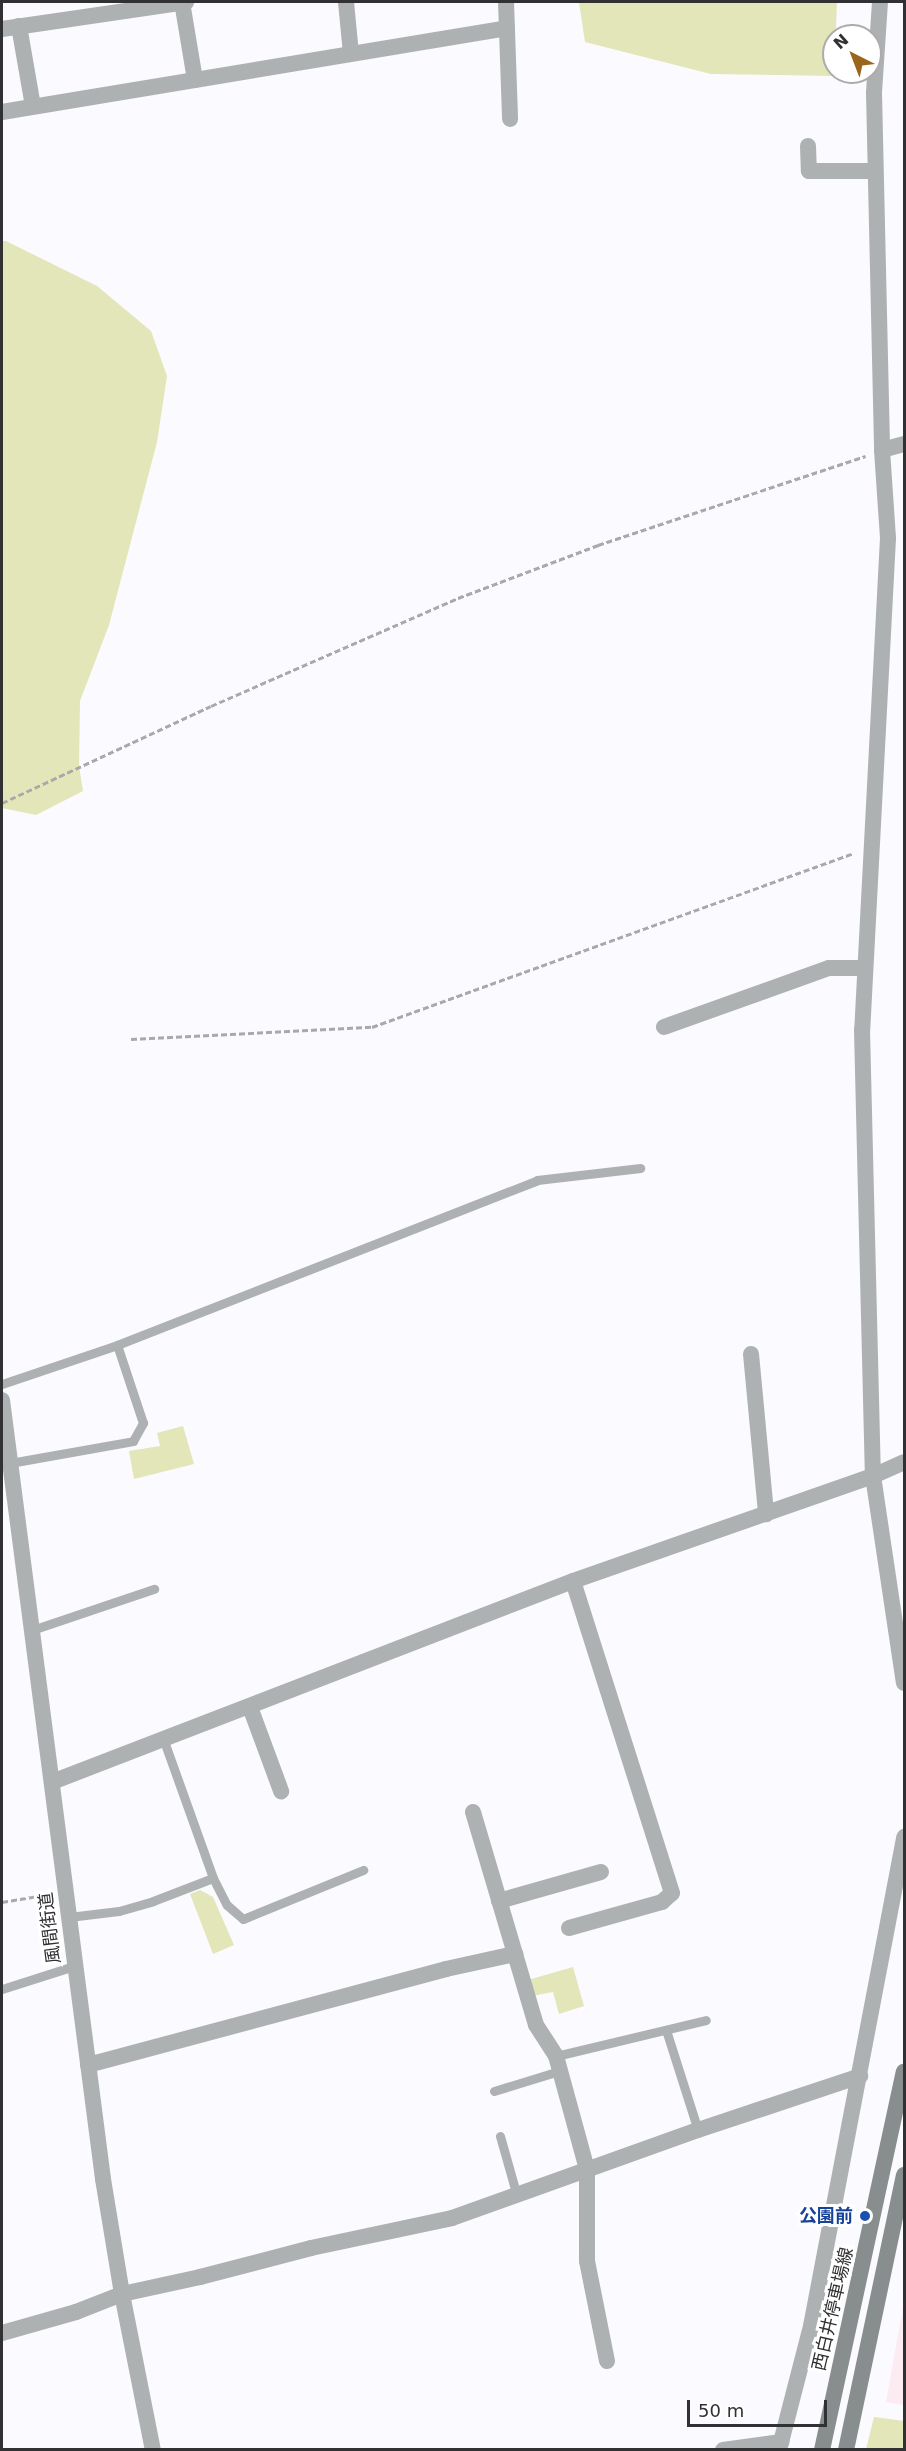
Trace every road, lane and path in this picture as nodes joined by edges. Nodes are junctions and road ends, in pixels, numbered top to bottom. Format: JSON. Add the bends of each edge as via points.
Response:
{"nodes":[{"id":1,"x":183,"y":2,"type":"edge"},
{"id":2,"x":346,"y":2,"type":"edge"},
{"id":3,"x":506,"y":2,"type":"edge"},
{"id":4,"x":880,"y":2,"type":"edge"},
{"id":5,"x":105,"y":7,"type":"edge"},
{"id":6,"x":19,"y":26,"type":"junction"},
{"id":7,"x":507,"y":28,"type":"junction"},
{"id":8,"x":2,"y":29,"type":"edge"},
{"id":9,"x":351,"y":54,"type":"junction"},
{"id":10,"x":195,"y":80,"type":"junction"},
{"id":11,"x":33,"y":106,"type":"junction"},
{"id":12,"x":2,"y":112,"type":"edge"},
{"id":13,"x":510,"y":119,"type":"dead end"},
{"id":14,"x":808,"y":146,"type":"dead end"},
{"id":15,"x":875,"y":171,"type":"junction"},
{"id":16,"x":904,"y":444,"type":"edge"},
{"id":17,"x":882,"y":450,"type":"junction"},
{"id":18,"x":2,"y":803,"type":"edge"},
{"id":19,"x":872,"y":846,"type":"junction"},
{"id":20,"x":866,"y":968,"type":"junction"},
{"id":21,"x":664,"y":1027,"type":"dead end"},
{"id":22,"x":131,"y":1039,"type":"dead end"},
{"id":23,"x":640,"y":1168,"type":"dead end"},
{"id":24,"x":117,"y":1345,"type":"junction"},
{"id":25,"x":751,"y":1354,"type":"dead end"},
{"id":26,"x":2,"y":1384,"type":"edge"},
{"id":27,"x":2,"y":1400,"type":"edge"},
{"id":28,"x":904,"y":1462,"type":"edge"},
{"id":29,"x":8,"y":1470,"type":"edge"},
{"id":30,"x":873,"y":1476,"type":"junction"},
{"id":31,"x":766,"y":1514,"type":"junction"},
{"id":32,"x":573,"y":1581,"type":"junction"},
{"id":33,"x":154,"y":1589,"type":"dead end"},
{"id":34,"x":32,"y":1630,"type":"junction"},
{"id":35,"x":904,"y":1683,"type":"edge"},
{"id":36,"x":250,"y":1707,"type":"junction"},
{"id":37,"x":164,"y":1741,"type":"junction"},
{"id":38,"x":52,"y":1782,"type":"junction"},
{"id":39,"x":281,"y":1791,"type":"dead end"},
{"id":40,"x":473,"y":1812,"type":"dead end"},
{"id":41,"x":904,"y":1837,"type":"edge"},
{"id":42,"x":363,"y":1870,"type":"dead end"},
{"id":43,"x":601,"y":1872,"type":"dead end"},
{"id":44,"x":213,"y":1878,"type":"junction"},
{"id":45,"x":66,"y":1892,"type":"junction"},
{"id":46,"x":499,"y":1901,"type":"junction"},
{"id":47,"x":2,"y":1902,"type":"edge"},
{"id":48,"x":69,"y":1917,"type":"junction"},
{"id":49,"x":569,"y":1928,"type":"dead end"},
{"id":50,"x":515,"y":1954,"type":"junction"},
{"id":51,"x":74,"y":1966,"type":"junction"},
{"id":52,"x":2,"y":1989,"type":"edge"},
{"id":53,"x":706,"y":2020,"type":"dead end"},
{"id":54,"x":666,"y":2030,"type":"junction"},
{"id":55,"x":558,"y":2064,"type":"junction"},
{"id":56,"x":88,"y":2065,"type":"junction"},
{"id":57,"x":904,"y":2072,"type":"edge"},
{"id":58,"x":860,"y":2076,"type":"junction"},
{"id":59,"x":494,"y":2091,"type":"dead end"},
{"id":60,"x":698,"y":2130,"type":"junction"},
{"id":61,"x":500,"y":2136,"type":"dead end"},
{"id":62,"x":587,"y":2169,"type":"junction"},
{"id":63,"x":904,"y":2175,"type":"edge"},
{"id":64,"x":517,"y":2196,"type":"junction"},
{"id":65,"x":122,"y":2294,"type":"junction"},
{"id":66,"x":2,"y":2333,"type":"edge"},
{"id":67,"x":608,"y":2361,"type":"dead end"},
{"id":68,"x":780,"y":2446,"type":"edge"},
{"id":69,"x":153,"y":2450,"type":"edge"},
{"id":70,"x":723,"y":2450,"type":"edge"},
{"id":71,"x":822,"y":2450,"type":"edge"},
{"id":72,"x":846,"y":2450,"type":"edge"}],
"edges":[{"from":1,"to":5,"type":"street"},
{"from":1,"to":10,"type":"street"},
{"from":2,"to":9,"type":"street"},
{"from":3,"to":7,"type":"street"},
{"from":4,"to":15,"type":"street","via":[[874,93]]},
{"from":5,"to":6,"type":"street"},
{"from":6,"to":8,"type":"street"},
{"from":6,"to":11,"type":"street"},
{"from":7,"to":9,"type":"street"},
{"from":7,"to":13,"type":"street"},
{"from":9,"to":10,"type":"street"},
{"from":10,"to":11,"type":"street"},
{"from":11,"to":12,"type":"street"},
{"from":14,"to":15,"type":"street","via":[[809,171]]},
{"from":15,"to":17,"type":"street"},
{"from":16,"to":17,"type":"street"},
{"from":17,"to":18,"type":"path","via":[[598,545],[458,598],[232,696]]},
{"from":17,"to":19,"type":"street","via":[[888,538]]},
{"from":19,"to":20,"type":"street"},
{"from":19,"to":22,"type":"path","via":[[372,1027]]},
{"from":20,"to":21,"type":"street","via":[[829,968]]},
{"from":20,"to":30,"type":"street","via":[[863,1041]]},
{"from":23,"to":24,"type":"lane","via":[[537,1180]]},
{"from":24,"to":26,"type":"lane"},
{"from":24,"to":29,"type":"lane","via":[[143,1423],[133,1441]]},
{"from":25,"to":31,"type":"street"},
{"from":27,"to":29,"type":"street","name":"風間街道"},
{"from":28,"to":30,"type":"street"},
{"from":29,"to":34,"type":"street","name":"風間街道"},
{"from":30,"to":31,"type":"street"},
{"from":30,"to":35,"type":"street"},
{"from":31,"to":32,"type":"street"},
{"from":32,"to":36,"type":"street"},
{"from":32,"to":49,"type":"street","via":[[672,1893],[662,1902]]},
{"from":33,"to":34,"type":"lane"},
{"from":34,"to":38,"type":"street","name":"風間街道"},
{"from":36,"to":37,"type":"street"},
{"from":36,"to":39,"type":"street"},
{"from":37,"to":38,"type":"street"},
{"from":37,"to":44,"type":"lane"},
{"from":38,"to":45,"type":"street","name":"風間街道"},
{"from":40,"to":46,"type":"street"},
{"from":41,"to":58,"type":"street"},
{"from":42,"to":44,"type":"lane","via":[[243,1919],[227,1905]]},
{"from":43,"to":46,"type":"street"},
{"from":44,"to":48,"type":"lane","via":[[119,1911]]},
{"from":45,"to":47,"type":"path"},
{"from":45,"to":48,"type":"street","name":"風間街道"},
{"from":46,"to":50,"type":"street"},
{"from":48,"to":51,"type":"street","name":"風間街道"},
{"from":50,"to":55,"type":"street","via":[[536,2025]]},
{"from":50,"to":56,"type":"street"},
{"from":51,"to":52,"type":"lane"},
{"from":51,"to":56,"type":"street","name":"風間街道"},
{"from":53,"to":54,"type":"lane"},
{"from":54,"to":55,"type":"lane"},
{"from":54,"to":60,"type":"lane"},
{"from":55,"to":59,"type":"lane"},
{"from":55,"to":62,"type":"street"},
{"from":56,"to":65,"type":"street","name":"風間街道"},
{"from":57,"to":71,"type":"main road","name":"西白井停車場線"},
{"from":58,"to":60,"type":"street"},
{"from":58,"to":68,"type":"street","via":[[811,2326]]},
{"from":60,"to":62,"type":"street"},
{"from":61,"to":64,"type":"lane"},
{"from":62,"to":64,"type":"street"},
{"from":62,"to":67,"type":"street","via":[[587,2261]]},
{"from":63,"to":72,"type":"main road"},
{"from":64,"to":65,"type":"street","via":[[452,2218]]},
{"from":65,"to":66,"type":"street"},
{"from":65,"to":69,"type":"street","name":"風間街道"},
{"from":68,"to":70,"type":"street"}]}
